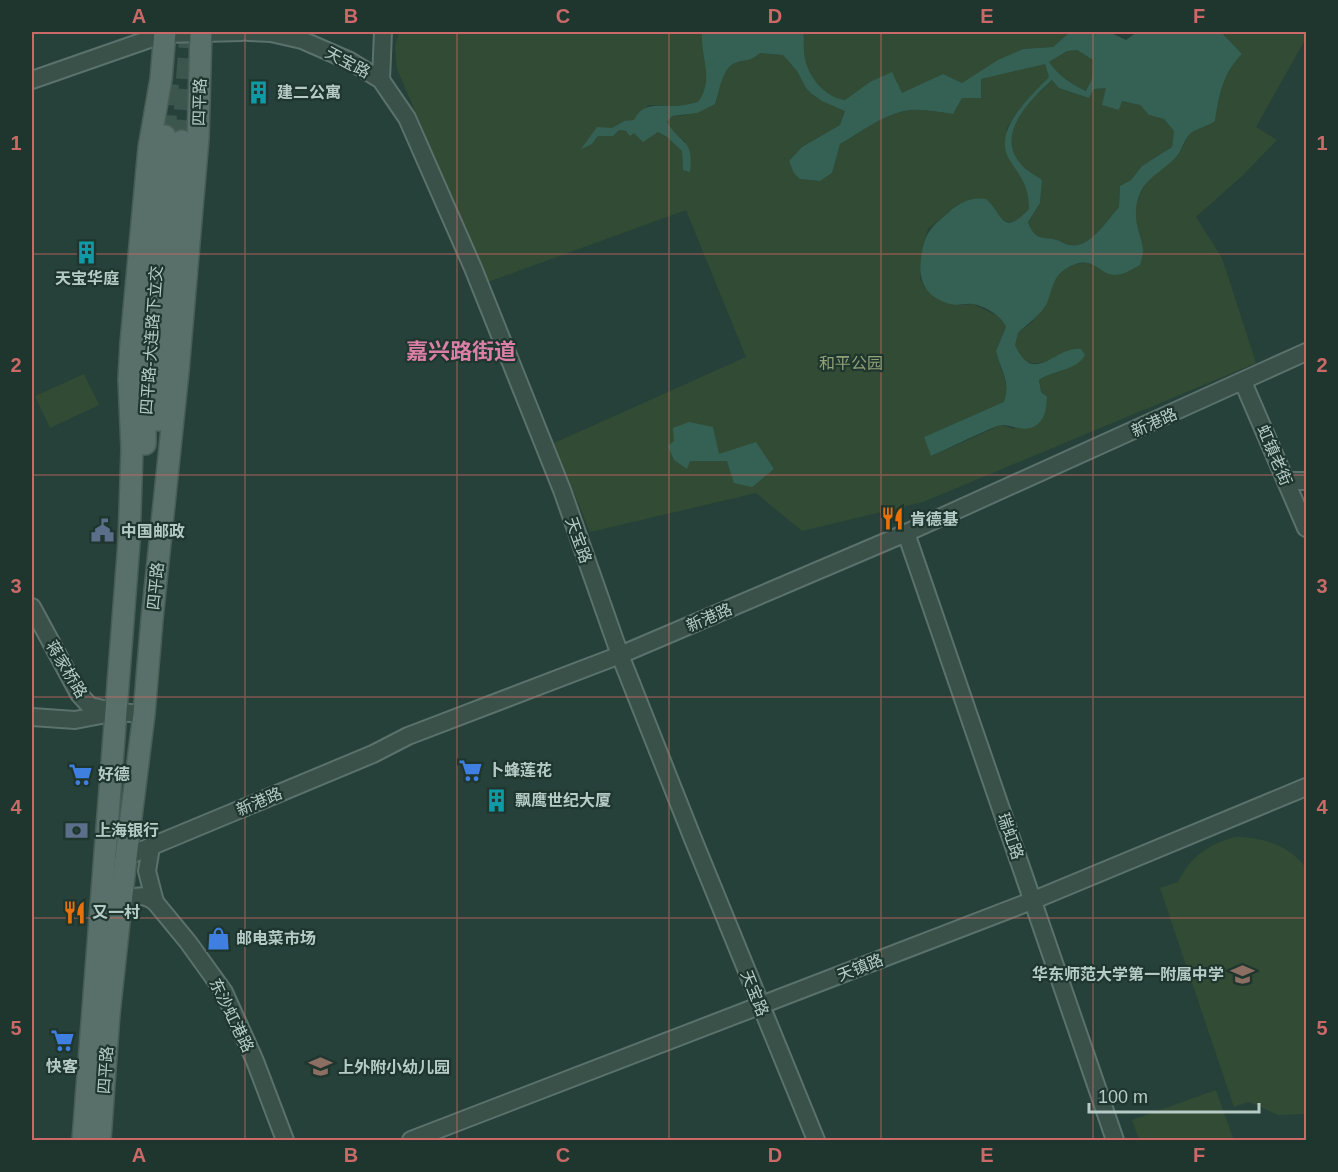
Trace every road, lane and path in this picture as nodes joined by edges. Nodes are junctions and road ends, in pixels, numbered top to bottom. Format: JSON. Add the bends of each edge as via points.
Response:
{"nodes":[{"id":1,"x":201,"y":32,"type":"edge"},
{"id":2,"x":242,"y":32,"type":"edge"},
{"id":3,"x":248,"y":32,"type":"edge"},
{"id":4,"x":383,"y":32,"type":"edge"},
{"id":5,"x":165,"y":33,"type":"edge"},
{"id":6,"x":32,"y":80,"type":"edge"},
{"id":7,"x":381,"y":80,"type":"junction"},
{"id":8,"x":1306,"y":352,"type":"edge"},
{"id":9,"x":1243,"y":382,"type":"junction"},
{"id":10,"x":1286,"y":481,"type":"junction"},
{"id":11,"x":1306,"y":481,"type":"edge"},
{"id":12,"x":1306,"y":528,"type":"edge"},
{"id":13,"x":906,"y":533,"type":"junction"},
{"id":14,"x":161,"y":537,"type":"junction"},
{"id":15,"x":129,"y":542,"type":"junction"},
{"id":16,"x":32,"y":607,"type":"edge"},
{"id":17,"x":620,"y":655,"type":"junction"},
{"id":18,"x":117,"y":712,"type":"junction"},
{"id":19,"x":144,"y":714,"type":"junction"},
{"id":20,"x":32,"y":717,"type":"edge"},
{"id":21,"x":1306,"y":787,"type":"edge"},
{"id":22,"x":151,"y":848,"type":"junction"},
{"id":23,"x":126,"y":857,"type":"junction"},
{"id":24,"x":104,"y":865,"type":"junction"},
{"id":25,"x":1034,"y":900,"type":"junction"},
{"id":26,"x":155,"y":902,"type":"junction"},
{"id":27,"x":121,"y":907,"type":"junction"},
{"id":28,"x":760,"y":1005,"type":"junction"},
{"id":29,"x":82,"y":1140,"type":"edge"},
{"id":30,"x":100,"y":1140,"type":"edge"},
{"id":31,"x":285,"y":1140,"type":"edge"},
{"id":32,"x":411,"y":1140,"type":"edge"},
{"id":33,"x":816,"y":1140,"type":"edge"},
{"id":34,"x":1115,"y":1140,"type":"edge"}],
"edges":[{"from":1,"to":2,"type":"street"},
{"from":1,"to":5,"type":"street"},
{"from":1,"to":14,"type":"main road","name":"四平路","via":[[198,138]]},
{"from":3,"to":7,"type":"street","name":"天宝路","via":[[302,40]]},
{"from":4,"to":7,"type":"street"},
{"from":5,"to":6,"type":"street"},
{"from":5,"to":15,"type":"main road","name":"四平路","via":[[149,148],[131,343]]},
{"from":7,"to":17,"type":"street","name":"天宝路","via":[[407,118],[473,268],[562,490]]},
{"from":8,"to":9,"type":"street","name":"新港路"},
{"from":9,"to":10,"type":"street","name":"虹镇老街"},
{"from":9,"to":13,"type":"street","name":"新港路"},
{"from":10,"to":11,"type":"street"},
{"from":10,"to":12,"type":"street","name":"虹镇老街"},
{"from":13,"to":17,"type":"street","name":"新港路"},
{"from":13,"to":25,"type":"street","name":"瑞虹路"},
{"from":14,"to":15,"type":"main road","name":"四平路-大连路下立交","via":[[154,502],[173,139],[145,408],[145,452]]},
{"from":14,"to":19,"type":"main road","name":"四平路"},
{"from":15,"to":18,"type":"main road","name":"四平路"},
{"from":16,"to":18,"type":"street","name":"蒋家桥路","via":[[79,694],[90,706]]},
{"from":17,"to":22,"type":"street","name":"新港路","via":[[408,736]]},
{"from":17,"to":28,"type":"street","name":"天宝路"},
{"from":18,"to":19,"type":"street"},
{"from":18,"to":20,"type":"street","via":[[75,720]]},
{"from":18,"to":24,"type":"main road","name":"四平路"},
{"from":19,"to":23,"type":"main road","name":"四平路"},
{"from":21,"to":25,"type":"street","name":"天镇路"},
{"from":22,"to":23,"type":"street","name":"新港路"},
{"from":22,"to":26,"type":"street","name":"东沙虹港路","via":[[147,871]]},
{"from":23,"to":24,"type":"street","name":"新港路"},
{"from":23,"to":27,"type":"main road","name":"四平路"},
{"from":24,"to":29,"type":"main road","name":"四平路"},
{"from":25,"to":28,"type":"street","name":"天镇路"},
{"from":25,"to":34,"type":"street","name":"瑞虹路"},
{"from":26,"to":27,"type":"street","via":[[141,895]]},
{"from":26,"to":31,"type":"street","name":"东沙虹港路","via":[[224,992]]},
{"from":27,"to":30,"type":"main road","name":"四平路"},
{"from":28,"to":32,"type":"street","name":"天镇路"},
{"from":28,"to":33,"type":"street","name":"天宝路"}]}
